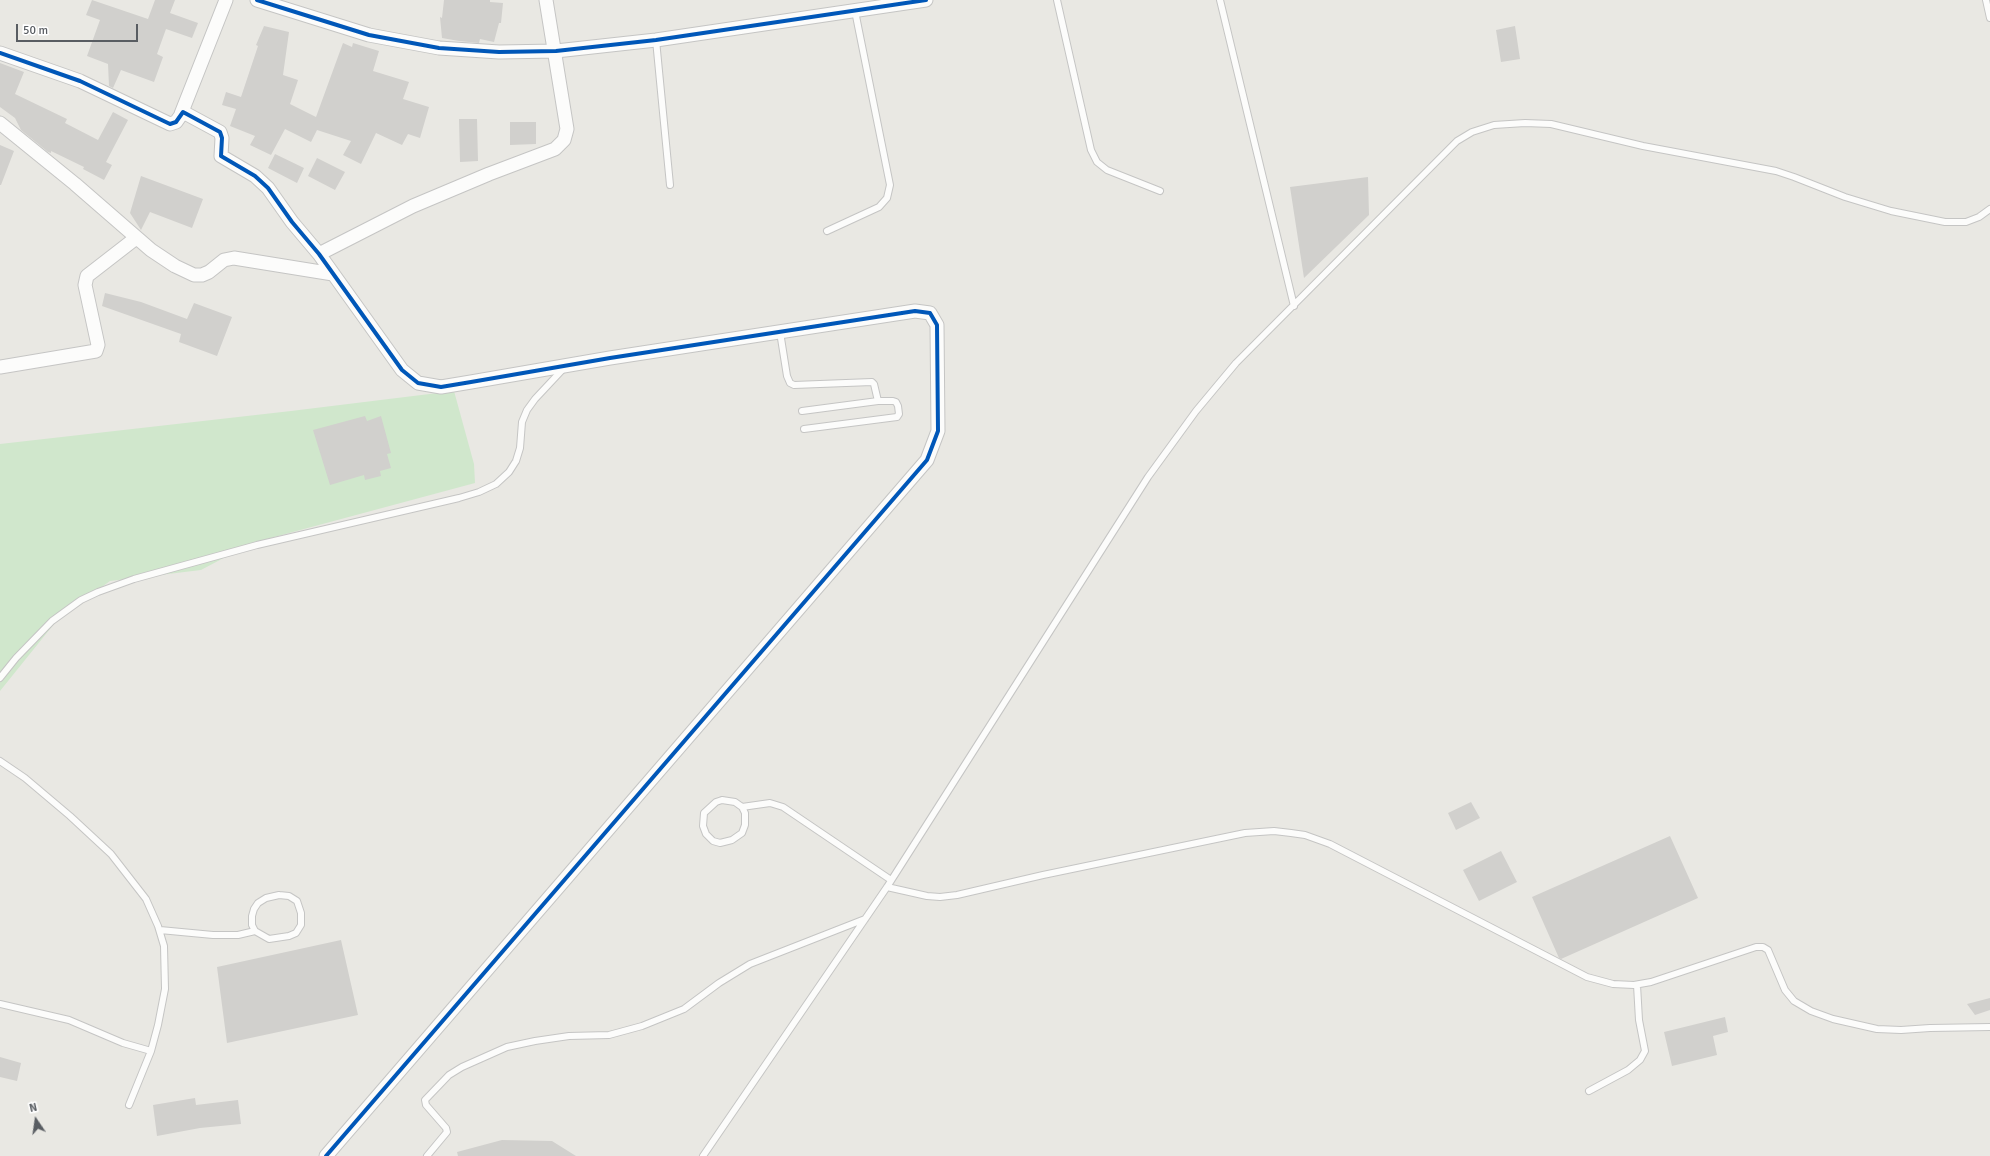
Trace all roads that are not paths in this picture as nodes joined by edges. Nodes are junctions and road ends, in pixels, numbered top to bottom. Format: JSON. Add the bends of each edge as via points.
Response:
{"nodes":[{"id":1,"x":226,"y":0,"type":"edge"},
{"id":2,"x":257,"y":0,"type":"edge"},
{"id":3,"x":546,"y":0,"type":"edge"},
{"id":4,"x":926,"y":0,"type":"edge"},
{"id":5,"x":1057,"y":0,"type":"edge"},
{"id":6,"x":1220,"y":0,"type":"edge"},
{"id":7,"x":1986,"y":0,"type":"edge"},
{"id":8,"x":886,"y":3,"type":"edge"},
{"id":9,"x":855,"y":11,"type":"junction"},
{"id":10,"x":1990,"y":18,"type":"edge"},
{"id":11,"x":656,"y":40,"type":"junction"},
{"id":12,"x":556,"y":51,"type":"junction"},
{"id":13,"x":0,"y":53,"type":"edge"},
{"id":14,"x":181,"y":114,"type":"junction"},
{"id":15,"x":0,"y":123,"type":"edge"},
{"id":16,"x":670,"y":185,"type":"dead end"},
{"id":17,"x":1160,"y":191,"type":"dead end"},
{"id":18,"x":1990,"y":209,"type":"edge"},
{"id":19,"x":827,"y":232,"type":"dead end"},
{"id":20,"x":136,"y":238,"type":"junction"},
{"id":21,"x":319,"y":254,"type":"junction"},
{"id":22,"x":333,"y":274,"type":"junction"},
{"id":23,"x":1294,"y":306,"type":"junction"},
{"id":24,"x":780,"y":332,"type":"junction"},
{"id":25,"x":566,"y":366,"type":"junction"},
{"id":26,"x":0,"y":367,"type":"edge"},
{"id":27,"x":878,"y":401,"type":"junction"},
{"id":28,"x":802,"y":411,"type":"dead end"},
{"id":29,"x":804,"y":429,"type":"dead end"},
{"id":30,"x":0,"y":678,"type":"edge"},
{"id":31,"x":0,"y":761,"type":"edge"},
{"id":32,"x":742,"y":807,"type":"junction"},
{"id":33,"x":891,"y":880,"type":"junction"},
{"id":34,"x":887,"y":887,"type":"junction"},
{"id":35,"x":865,"y":919,"type":"junction"},
{"id":36,"x":160,"y":930,"type":"junction"},
{"id":37,"x":255,"y":931,"type":"junction"},
{"id":38,"x":1637,"y":984,"type":"junction"},
{"id":39,"x":0,"y":1004,"type":"edge"},
{"id":40,"x":1990,"y":1027,"type":"edge"},
{"id":41,"x":150,"y":1051,"type":"junction"},
{"id":42,"x":1588,"y":1091,"type":"dead end"},
{"id":43,"x":129,"y":1105,"type":"dead end"},
{"id":44,"x":326,"y":1156,"type":"edge"},
{"id":45,"x":427,"y":1156,"type":"edge"},
{"id":46,"x":703,"y":1156,"type":"edge"}],
"edges":[{"from":1,"to":14,"type":"street"},
{"from":2,"to":12,"type":"street","via":[[345,28],[402,42],[466,51]]},
{"from":3,"to":12,"type":"street"},
{"from":4,"to":8,"type":"street"},
{"from":5,"to":17,"type":"lane","via":[[1097,162],[1107,170]]},
{"from":6,"to":23,"type":"lane"},
{"from":7,"to":10,"type":"lane"},
{"from":8,"to":9,"type":"street"},
{"from":9,"to":11,"type":"street"},
{"from":9,"to":19,"type":"lane","via":[[890,185],[887,198],[880,207]]},
{"from":11,"to":12,"type":"street"},
{"from":11,"to":16,"type":"lane"},
{"from":12,"to":21,"type":"street","via":[[567,129],[564,140],[555,149],[425,201]]},
{"from":13,"to":14,"type":"street","via":[[80,81],[170,124],[176,122]]},
{"from":14,"to":21,"type":"street","via":[[187,113],[220,132],[221,156],[261,181]]},
{"from":15,"to":20,"type":"street"},
{"from":18,"to":23,"type":"lane","via":[[1966,222],[1945,222],[1891,211],[1851,199],[1794,176],[1756,167],[1643,146],[1551,124],[1525,122],[1494,125],[1472,132],[1448,148]]},
{"from":20,"to":22,"type":"street","via":[[175,266],[194,275],[209,272],[224,260],[234,258]]},
{"from":20,"to":26,"type":"street","via":[[87,276],[85,285],[98,345],[96,351]]},
{"from":21,"to":22,"type":"street"},
{"from":22,"to":25,"type":"street","via":[[402,370],[418,383],[441,387]]},
{"from":23,"to":33,"type":"lane","via":[[1236,363],[1196,411],[1148,477]]},
{"from":24,"to":25,"type":"street"},
{"from":24,"to":27,"type":"lane","via":[[790,383],[794,385],[872,382]]},
{"from":24,"to":44,"type":"street","via":[[915,311],[930,313],[937,325],[938,431],[927,460]]},
{"from":25,"to":30,"type":"lane","via":[[527,410],[522,422],[516,461],[496,484],[472,494],[257,545],[134,579],[98,592],[81,600],[52,621]]},
{"from":27,"to":28,"type":"lane"},
{"from":27,"to":29,"type":"lane","via":[[896,402],[898,416]]},
{"from":31,"to":36,"type":"lane","via":[[25,778],[111,854],[146,899]]},
{"from":32,"to":32,"type":"lane","via":[[745,813],[742,832],[732,840],[720,843],[712,841],[703,826],[704,813],[716,802],[729,800]]},
{"from":32,"to":33,"type":"lane","via":[[770,803],[783,807]]},
{"from":33,"to":34,"type":"lane"},
{"from":34,"to":35,"type":"lane"},
{"from":34,"to":38,"type":"lane","via":[[927,896],[946,896],[1245,833],[1291,833],[1330,844],[1587,977],[1613,984]]},
{"from":35,"to":45,"type":"lane","via":[[750,964],[684,1009],[654,1022],[609,1035],[569,1036],[507,1047],[462,1067],[449,1075],[425,1100],[426,1105],[446,1128],[446,1132]]},
{"from":35,"to":46,"type":"lane"},
{"from":36,"to":37,"type":"lane","via":[[212,935],[238,935]]},
{"from":36,"to":41,"type":"lane","via":[[164,946],[164,989],[158,1025]]},
{"from":37,"to":37,"type":"lane","via":[[252,916],[258,903],[278,895],[290,896],[296,901],[301,913],[301,925],[296,933],[268,939]]},
{"from":38,"to":40,"type":"lane","via":[[1652,982],[1756,947],[1763,947],[1768,950],[1785,990],[1794,1001],[1833,1019],[1877,1029]]},
{"from":38,"to":42,"type":"lane","via":[[1639,1020],[1645,1051],[1640,1060],[1628,1070]]},
{"from":39,"to":41,"type":"lane","via":[[69,1020],[123,1043]]},
{"from":41,"to":43,"type":"lane"}]}
